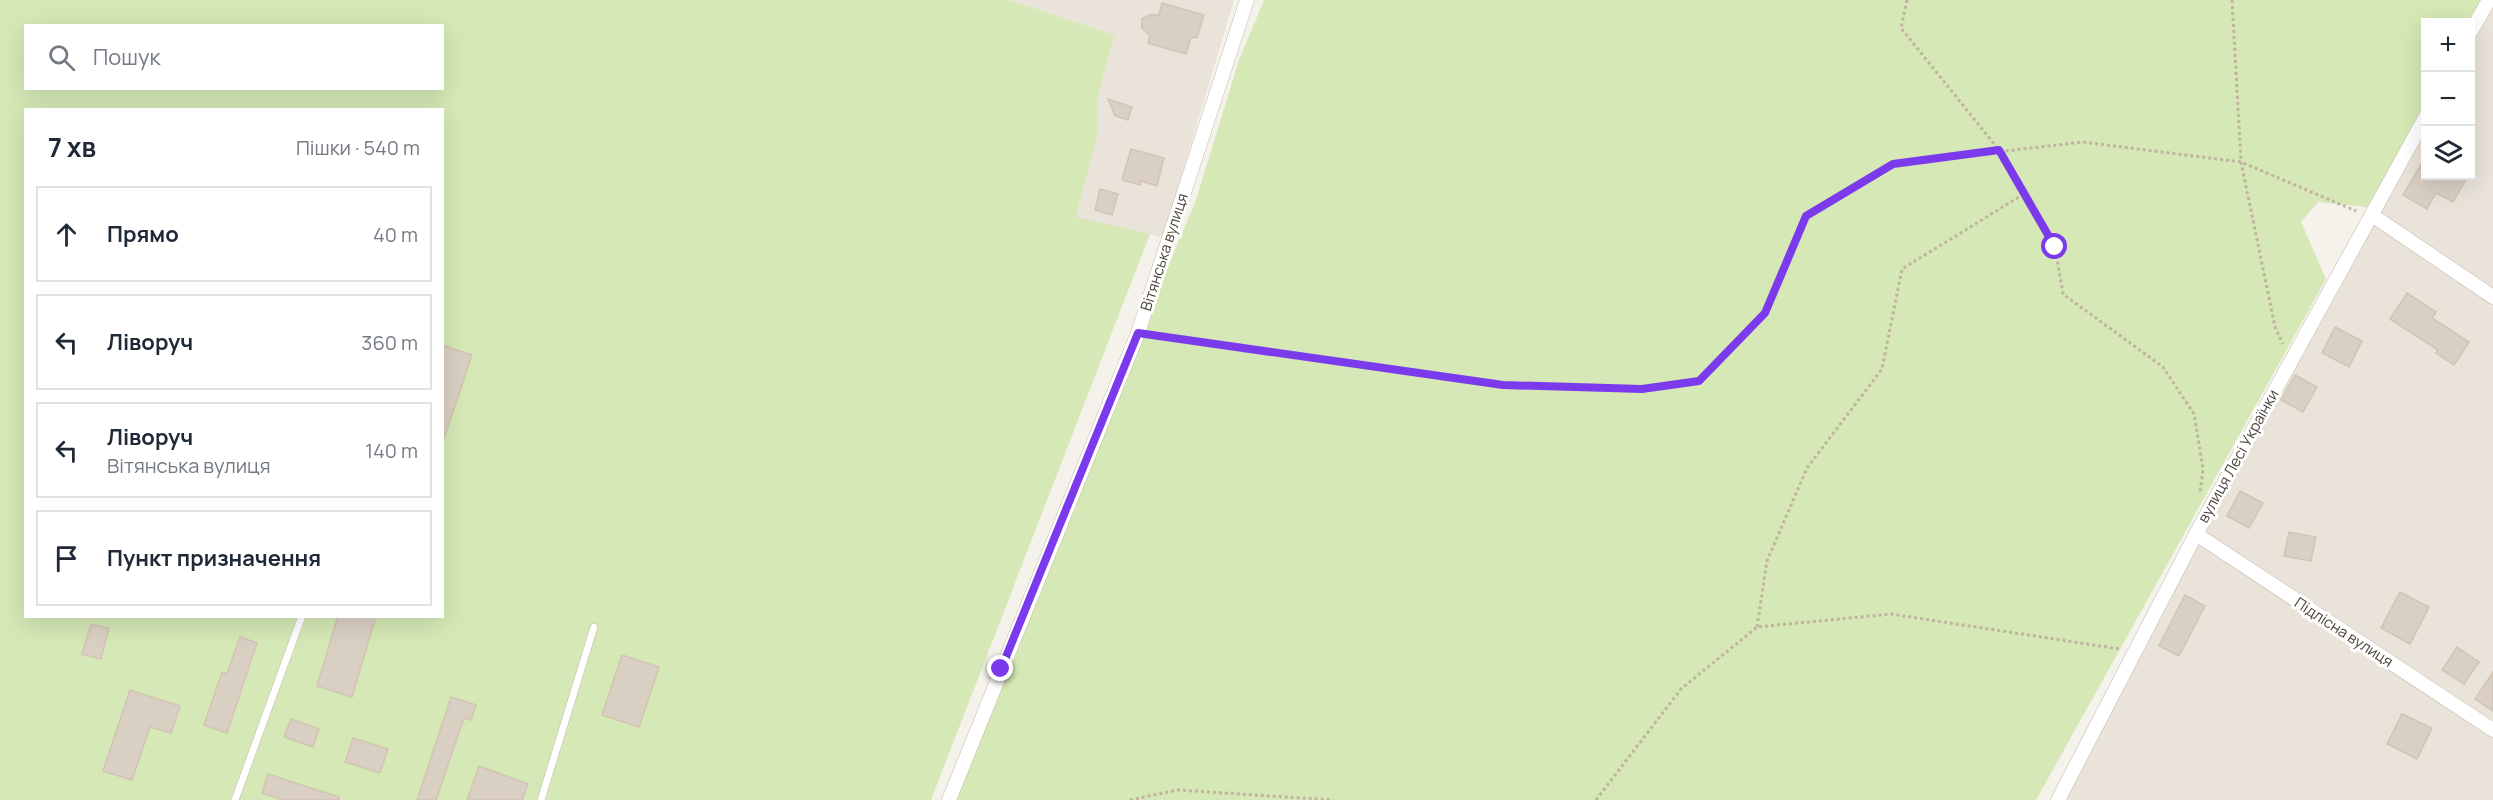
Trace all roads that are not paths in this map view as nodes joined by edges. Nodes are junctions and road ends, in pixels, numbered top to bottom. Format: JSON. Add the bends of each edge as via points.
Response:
{"nodes":[{"id":1,"x":1247,"y":0,"type":"edge"},
{"id":2,"x":2489,"y":0,"type":"edge"},
{"id":3,"x":2475,"y":24,"type":"edge"},
{"id":4,"x":2421,"y":125,"type":"edge"},
{"id":5,"x":2372,"y":215,"type":"junction"},
{"id":6,"x":2493,"y":297,"type":"edge"},
{"id":7,"x":2196,"y":534,"type":"junction"},
{"id":8,"x":301,"y":618,"type":"edge"},
{"id":9,"x":594,"y":627,"type":"dead end"},
{"id":10,"x":2493,"y":730,"type":"edge"},
{"id":11,"x":236,"y":800,"type":"edge"},
{"id":12,"x":541,"y":800,"type":"edge"},
{"id":13,"x":948,"y":800,"type":"edge"},
{"id":14,"x":2058,"y":800,"type":"edge"}],
"edges":[{"from":1,"to":13,"type":"street","name":"Вітянська вулиця","via":[[1138,333]]},
{"from":2,"to":3,"type":"street"},
{"from":4,"to":5,"type":"street","name":"вулиця Лесі Українки"},
{"from":5,"to":6,"type":"street"},
{"from":5,"to":7,"type":"street","name":"вулиця Лесі Українки"},
{"from":7,"to":10,"type":"street","name":"Підлісна вулиця"},
{"from":7,"to":14,"type":"street","name":"вулиця Лесі Українки"},
{"from":8,"to":11,"type":"lane"},
{"from":9,"to":12,"type":"lane"}]}
